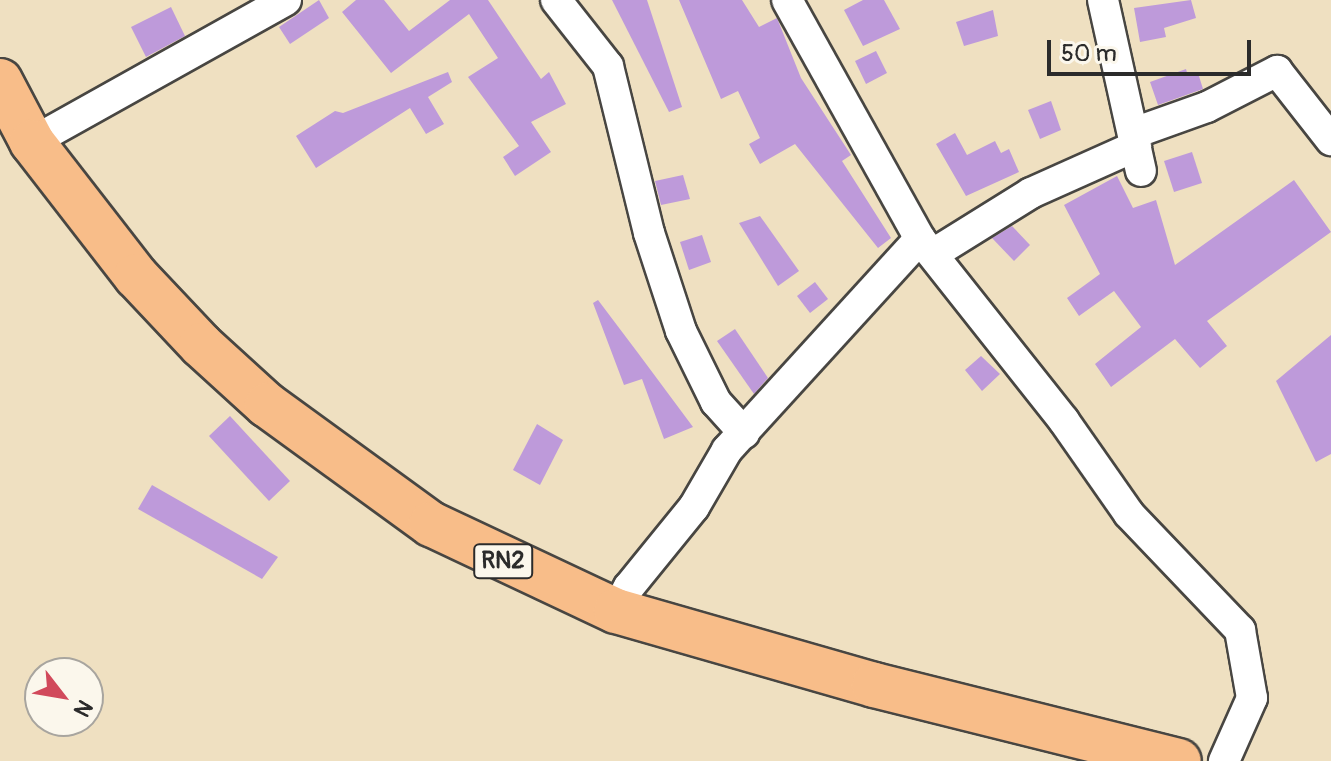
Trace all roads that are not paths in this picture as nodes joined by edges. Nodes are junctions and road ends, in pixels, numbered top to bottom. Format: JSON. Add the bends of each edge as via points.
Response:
{"nodes":[{"id":1,"x":286,"y":0,"type":"edge"},
{"id":2,"x":556,"y":0,"type":"edge"},
{"id":3,"x":787,"y":0,"type":"edge"},
{"id":4,"x":1103,"y":0,"type":"edge"},
{"id":5,"x":0,"y":81,"type":"edge"},
{"id":6,"x":1331,"y":140,"type":"edge"},
{"id":7,"x":32,"y":142,"type":"junction"},
{"id":8,"x":1137,"y":150,"type":"junction"},
{"id":9,"x":926,"y":247,"type":"junction"},
{"id":10,"x":744,"y":433,"type":"junction"},
{"id":11,"x":616,"y":611,"type":"junction"},
{"id":12,"x":1179,"y":761,"type":"edge"},
{"id":13,"x":1224,"y":761,"type":"edge"}],
"edges":[{"from":1,"to":7,"type":"street"},
{"from":2,"to":10,"type":"street","via":[[608,66],[649,233],[681,331],[716,402]]},
{"from":3,"to":9,"type":"street"},
{"from":4,"to":8,"type":"street"},
{"from":5,"to":7,"type":"highway","number":"RN2"},
{"from":6,"to":8,"type":"street","via":[[1277,71]]},
{"from":7,"to":11,"type":"highway","number":"RN2","via":[[136,276],[267,405],[431,524]]},
{"from":8,"to":9,"type":"street","via":[[1031,193]]},
{"from":9,"to":10,"type":"street"},
{"from":9,"to":13,"type":"street","via":[[1129,514],[1240,630],[1252,698]]},
{"from":10,"to":11,"type":"street"},
{"from":11,"to":12,"type":"highway","number":"RN2","via":[[874,685]]}]}
